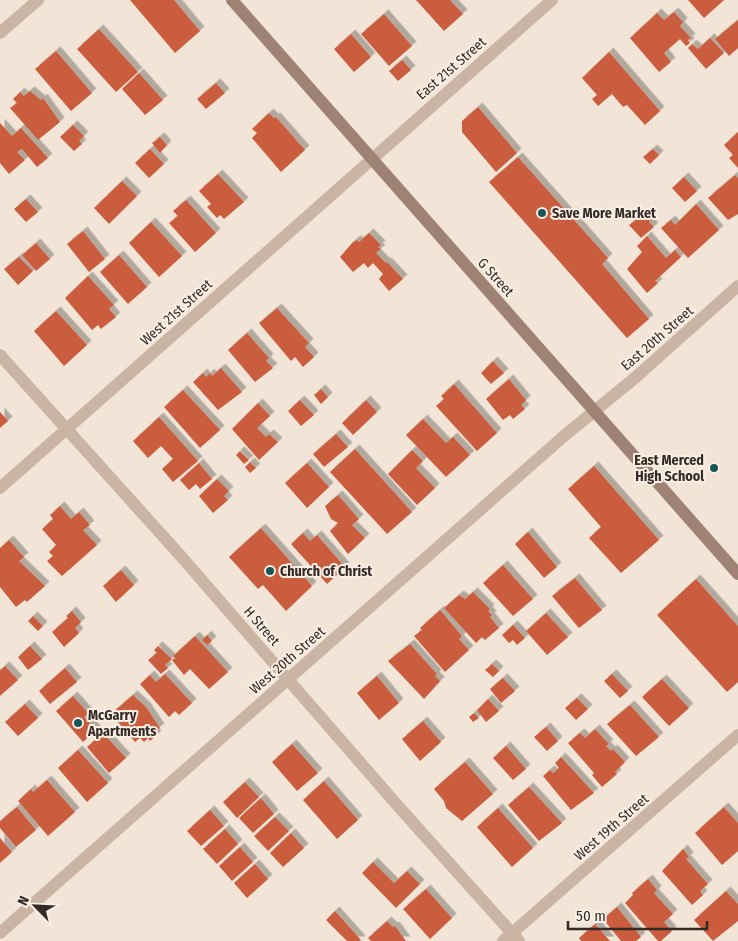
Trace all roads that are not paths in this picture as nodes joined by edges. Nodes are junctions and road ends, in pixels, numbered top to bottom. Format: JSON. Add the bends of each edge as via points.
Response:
{"nodes":[{"id":1,"x":38,"y":0,"type":"edge"},
{"id":2,"x":232,"y":0,"type":"edge"},
{"id":3,"x":552,"y":0,"type":"edge"},
{"id":4,"x":0,"y":33,"type":"edge"},
{"id":5,"x":371,"y":158,"type":"junction"},
{"id":6,"x":738,"y":286,"type":"edge"},
{"id":7,"x":0,"y":355,"type":"edge"},
{"id":8,"x":594,"y":411,"type":"junction"},
{"id":9,"x":67,"y":430,"type":"junction"},
{"id":10,"x":0,"y":488,"type":"edge"},
{"id":11,"x":738,"y":574,"type":"edge"},
{"id":12,"x":288,"y":679,"type":"junction"},
{"id":13,"x":738,"y":735,"type":"edge"},
{"id":14,"x":0,"y":933,"type":"edge"},
{"id":15,"x":511,"y":938,"type":"edge"}],
"edges":[{"from":1,"to":4,"type":"street"},
{"from":2,"to":5,"type":"main road","name":"G Street"},
{"from":3,"to":5,"type":"street","name":"East 21st Street"},
{"from":5,"to":8,"type":"main road","name":"G Street"},
{"from":5,"to":9,"type":"street","name":"West 21st Street"},
{"from":6,"to":8,"type":"street","name":"East 20th Street"},
{"from":7,"to":9,"type":"street","name":"H Street"},
{"from":8,"to":11,"type":"main road","name":"G Street"},
{"from":8,"to":12,"type":"street","name":"West 20th Street"},
{"from":9,"to":10,"type":"street","name":"West 21st Street"},
{"from":9,"to":12,"type":"street","name":"H Street"},
{"from":12,"to":14,"type":"street","name":"West 20th Street"},
{"from":12,"to":15,"type":"street","name":"H Street"},
{"from":13,"to":15,"type":"street","name":"West 19th Street"}]}
